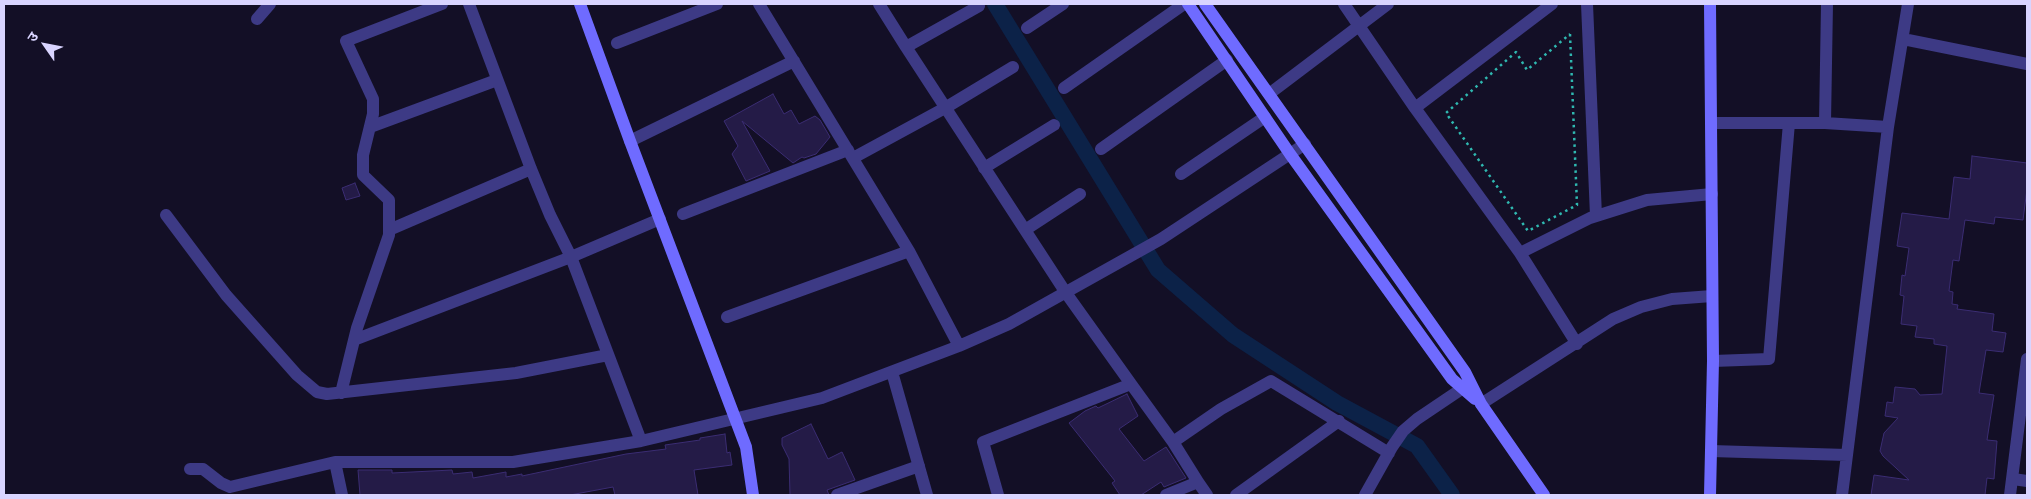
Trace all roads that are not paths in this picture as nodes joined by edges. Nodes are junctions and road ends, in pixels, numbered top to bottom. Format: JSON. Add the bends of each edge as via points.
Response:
{"nodes":[{"id":1,"x":270,"y":4,"type":"edge"},
{"id":2,"x":442,"y":4,"type":"edge"},
{"id":3,"x":469,"y":4,"type":"edge"},
{"id":4,"x":580,"y":4,"type":"edge"},
{"id":5,"x":717,"y":4,"type":"edge"},
{"id":6,"x":759,"y":4,"type":"edge"},
{"id":7,"x":879,"y":4,"type":"edge"},
{"id":8,"x":1063,"y":4,"type":"edge"},
{"id":9,"x":1184,"y":4,"type":"edge"},
{"id":10,"x":1188,"y":4,"type":"edge"},
{"id":11,"x":1205,"y":4,"type":"edge"},
{"id":12,"x":1344,"y":4,"type":"edge"},
{"id":13,"x":1388,"y":4,"type":"edge"},
{"id":14,"x":1552,"y":4,"type":"edge"},
{"id":15,"x":1587,"y":4,"type":"edge"},
{"id":16,"x":1710,"y":4,"type":"edge"},
{"id":17,"x":1827,"y":4,"type":"edge"},
{"id":18,"x":1908,"y":4,"type":"edge"},
{"id":19,"x":979,"y":6,"type":"dead end"},
{"id":20,"x":257,"y":19,"type":"dead end"},
{"id":21,"x":1359,"y":26,"type":"junction"},
{"id":22,"x":1027,"y":28,"type":"dead end"},
{"id":23,"x":1903,"y":40,"type":"junction"},
{"id":24,"x":617,"y":44,"type":"dead end"},
{"id":25,"x":906,"y":47,"type":"junction"},
{"id":26,"x":1227,"y":60,"type":"junction"},
{"id":27,"x":794,"y":61,"type":"junction"},
{"id":28,"x":2027,"y":64,"type":"edge"},
{"id":29,"x":1013,"y":67,"type":"dead end"},
{"id":30,"x":497,"y":80,"type":"junction"},
{"id":31,"x":1064,"y":88,"type":"dead end"},
{"id":32,"x":1269,"y":94,"type":"junction"},
{"id":33,"x":945,"y":108,"type":"junction"},
{"id":34,"x":1415,"y":108,"type":"junction"},
{"id":35,"x":1265,"y":117,"type":"junction"},
{"id":36,"x":1711,"y":123,"type":"junction"},
{"id":37,"x":1789,"y":123,"type":"junction"},
{"id":38,"x":1825,"y":123,"type":"junction"},
{"id":39,"x":1054,"y":126,"type":"dead end"},
{"id":40,"x":370,"y":127,"type":"junction"},
{"id":41,"x":1888,"y":127,"type":"junction"},
{"id":42,"x":630,"y":141,"type":"junction"},
{"id":43,"x":1305,"y":144,"type":"junction"},
{"id":44,"x":1101,"y":149,"type":"dead end"},
{"id":45,"x":850,"y":154,"type":"junction"},
{"id":46,"x":1290,"y":154,"type":"junction"},
{"id":47,"x":984,"y":168,"type":"junction"},
{"id":48,"x":531,"y":169,"type":"junction"},
{"id":49,"x":1182,"y":174,"type":"dead end"},
{"id":50,"x":1080,"y":194,"type":"dead end"},
{"id":51,"x":1712,"y":194,"type":"junction"},
{"id":52,"x":683,"y":214,"type":"dead end"},
{"id":53,"x":166,"y":215,"type":"dead end"},
{"id":54,"x":1596,"y":216,"type":"junction"},
{"id":55,"x":660,"y":219,"type":"junction"},
{"id":56,"x":389,"y":230,"type":"junction"},
{"id":57,"x":1025,"y":230,"type":"junction"},
{"id":58,"x":909,"y":251,"type":"junction"},
{"id":59,"x":1520,"y":253,"type":"junction"},
{"id":60,"x":571,"y":257,"type":"junction"},
{"id":61,"x":1066,"y":293,"type":"junction"},
{"id":62,"x":1712,"y":296,"type":"junction"},
{"id":63,"x":727,"y":317,"type":"dead end"},
{"id":64,"x":354,"y":340,"type":"junction"},
{"id":65,"x":1577,"y":344,"type":"junction"},
{"id":66,"x":959,"y":346,"type":"junction"},
{"id":67,"x":608,"y":355,"type":"junction"},
{"id":68,"x":1713,"y":361,"type":"junction"},
{"id":69,"x":2027,"y":367,"type":"edge"},
{"id":70,"x":892,"y":372,"type":"junction"},
{"id":71,"x":1131,"y":384,"type":"junction"},
{"id":72,"x":1463,"y":388,"type":"junction"},
{"id":73,"x":341,"y":392,"type":"junction"},
{"id":74,"x":1481,"y":404,"type":"junction"},
{"id":75,"x":740,"y":418,"type":"junction"},
{"id":76,"x":1339,"y":422,"type":"junction"},
{"id":77,"x":641,"y":441,"type":"junction"},
{"id":78,"x":1173,"y":442,"type":"junction"},
{"id":79,"x":1390,"y":450,"type":"junction"},
{"id":80,"x":1711,"y":451,"type":"junction"},
{"id":81,"x":1847,"y":456,"type":"junction"},
{"id":82,"x":336,"y":462,"type":"junction"},
{"id":83,"x":918,"y":466,"type":"junction"},
{"id":84,"x":190,"y":469,"type":"dead end"},
{"id":85,"x":2013,"y":479,"type":"junction"},
{"id":86,"x":2027,"y":481,"type":"edge"},
{"id":87,"x":1198,"y":482,"type":"junction"},
{"id":88,"x":342,"y":495,"type":"edge"},
{"id":89,"x":753,"y":495,"type":"edge"},
{"id":90,"x":837,"y":495,"type":"edge"},
{"id":91,"x":927,"y":495,"type":"edge"},
{"id":92,"x":998,"y":495,"type":"edge"},
{"id":93,"x":1166,"y":495,"type":"edge"},
{"id":94,"x":1207,"y":495,"type":"edge"},
{"id":95,"x":1236,"y":495,"type":"edge"},
{"id":96,"x":1365,"y":495,"type":"edge"},
{"id":97,"x":1544,"y":495,"type":"edge"},
{"id":98,"x":1710,"y":495,"type":"edge"},
{"id":99,"x":1842,"y":495,"type":"edge"},
{"id":100,"x":2010,"y":495,"type":"edge"}],
"edges":[{"from":1,"to":20,"type":"street"},
{"from":2,"to":40,"type":"street","via":[[346,41],[374,99]]},
{"from":3,"to":30,"type":"street"},
{"from":4,"to":42,"type":"street"},
{"from":5,"to":24,"type":"street"},
{"from":6,"to":27,"type":"street"},
{"from":7,"to":25,"type":"street"},
{"from":8,"to":22,"type":"street"},
{"from":9,"to":31,"type":"street"},
{"from":10,"to":26,"type":"street"},
{"from":11,"to":32,"type":"street"},
{"from":12,"to":21,"type":"street"},
{"from":13,"to":21,"type":"street"},
{"from":14,"to":34,"type":"street"},
{"from":15,"to":54,"type":"street"},
{"from":16,"to":36,"type":"street"},
{"from":17,"to":38,"type":"street"},
{"from":18,"to":23,"type":"street"},
{"from":19,"to":25,"type":"street"},
{"from":21,"to":32,"type":"street"},
{"from":21,"to":34,"type":"street"},
{"from":23,"to":28,"type":"street"},
{"from":23,"to":41,"type":"street"},
{"from":25,"to":33,"type":"street"},
{"from":26,"to":35,"type":"street"},
{"from":26,"to":44,"type":"street"},
{"from":27,"to":42,"type":"street"},
{"from":27,"to":45,"type":"street"},
{"from":29,"to":33,"type":"street"},
{"from":30,"to":40,"type":"street"},
{"from":30,"to":48,"type":"street"},
{"from":32,"to":43,"type":"street"},
{"from":33,"to":45,"type":"street"},
{"from":33,"to":47,"type":"street"},
{"from":34,"to":59,"type":"street"},
{"from":35,"to":46,"type":"street"},
{"from":35,"to":49,"type":"street"},
{"from":36,"to":37,"type":"street"},
{"from":36,"to":51,"type":"street"},
{"from":37,"to":38,"type":"street"},
{"from":37,"to":68,"type":"street","via":[[1769,359]]},
{"from":38,"to":41,"type":"street"},
{"from":39,"to":47,"type":"street"},
{"from":40,"to":56,"type":"street","via":[[363,155],[363,175],[389,200]]},
{"from":41,"to":81,"type":"street"},
{"from":42,"to":55,"type":"street"},
{"from":43,"to":46,"type":"street"},
{"from":43,"to":74,"type":"street","via":[[1465,372]]},
{"from":45,"to":52,"type":"street"},
{"from":45,"to":58,"type":"street"},
{"from":46,"to":61,"type":"street","via":[[1161,239]]},
{"from":46,"to":72,"type":"street","via":[[1452,378]]},
{"from":47,"to":57,"type":"street"},
{"from":48,"to":56,"type":"street"},
{"from":48,"to":60,"type":"street"},
{"from":50,"to":57,"type":"street"},
{"from":51,"to":54,"type":"street","via":[[1647,200]]},
{"from":51,"to":62,"type":"street"},
{"from":53,"to":73,"type":"street","via":[[226,295],[297,375],[317,392]]},
{"from":54,"to":59,"type":"street"},
{"from":55,"to":60,"type":"street"},
{"from":55,"to":75,"type":"street"},
{"from":56,"to":64,"type":"street"},
{"from":57,"to":61,"type":"street"},
{"from":58,"to":63,"type":"street"},
{"from":58,"to":66,"type":"street"},
{"from":59,"to":65,"type":"street"},
{"from":60,"to":64,"type":"street"},
{"from":60,"to":67,"type":"street"},
{"from":61,"to":66,"type":"street"},
{"from":61,"to":71,"type":"street"},
{"from":62,"to":65,"type":"street","via":[[1641,307],[1613,319]]},
{"from":62,"to":68,"type":"street"},
{"from":64,"to":73,"type":"street"},
{"from":65,"to":74,"type":"street"},
{"from":66,"to":70,"type":"street"},
{"from":67,"to":73,"type":"street","via":[[516,373]]},
{"from":67,"to":77,"type":"street"},
{"from":68,"to":80,"type":"street"},
{"from":69,"to":85,"type":"street"},
{"from":70,"to":75,"type":"street","via":[[822,398]]},
{"from":70,"to":83,"type":"street"},
{"from":71,"to":78,"type":"street"},
{"from":71,"to":92,"type":"street","via":[[983,442]]},
{"from":72,"to":74,"type":"street"},
{"from":72,"to":79,"type":"street","via":[[1417,419]]},
{"from":74,"to":97,"type":"street"},
{"from":75,"to":77,"type":"street"},
{"from":75,"to":89,"type":"street"},
{"from":76,"to":78,"type":"street","via":[[1271,381]]},
{"from":76,"to":79,"type":"street"},
{"from":76,"to":95,"type":"street"},
{"from":77,"to":82,"type":"street","via":[[513,462]]},
{"from":78,"to":87,"type":"street"},
{"from":79,"to":96,"type":"street"},
{"from":80,"to":81,"type":"street"},
{"from":80,"to":98,"type":"street"},
{"from":81,"to":99,"type":"street"},
{"from":82,"to":84,"type":"street","via":[[230,487],[203,469]]},
{"from":82,"to":88,"type":"street"},
{"from":83,"to":90,"type":"street"},
{"from":83,"to":91,"type":"street"},
{"from":85,"to":86,"type":"street"},
{"from":85,"to":100,"type":"street"},
{"from":87,"to":93,"type":"street"},
{"from":87,"to":94,"type":"street"}]}
